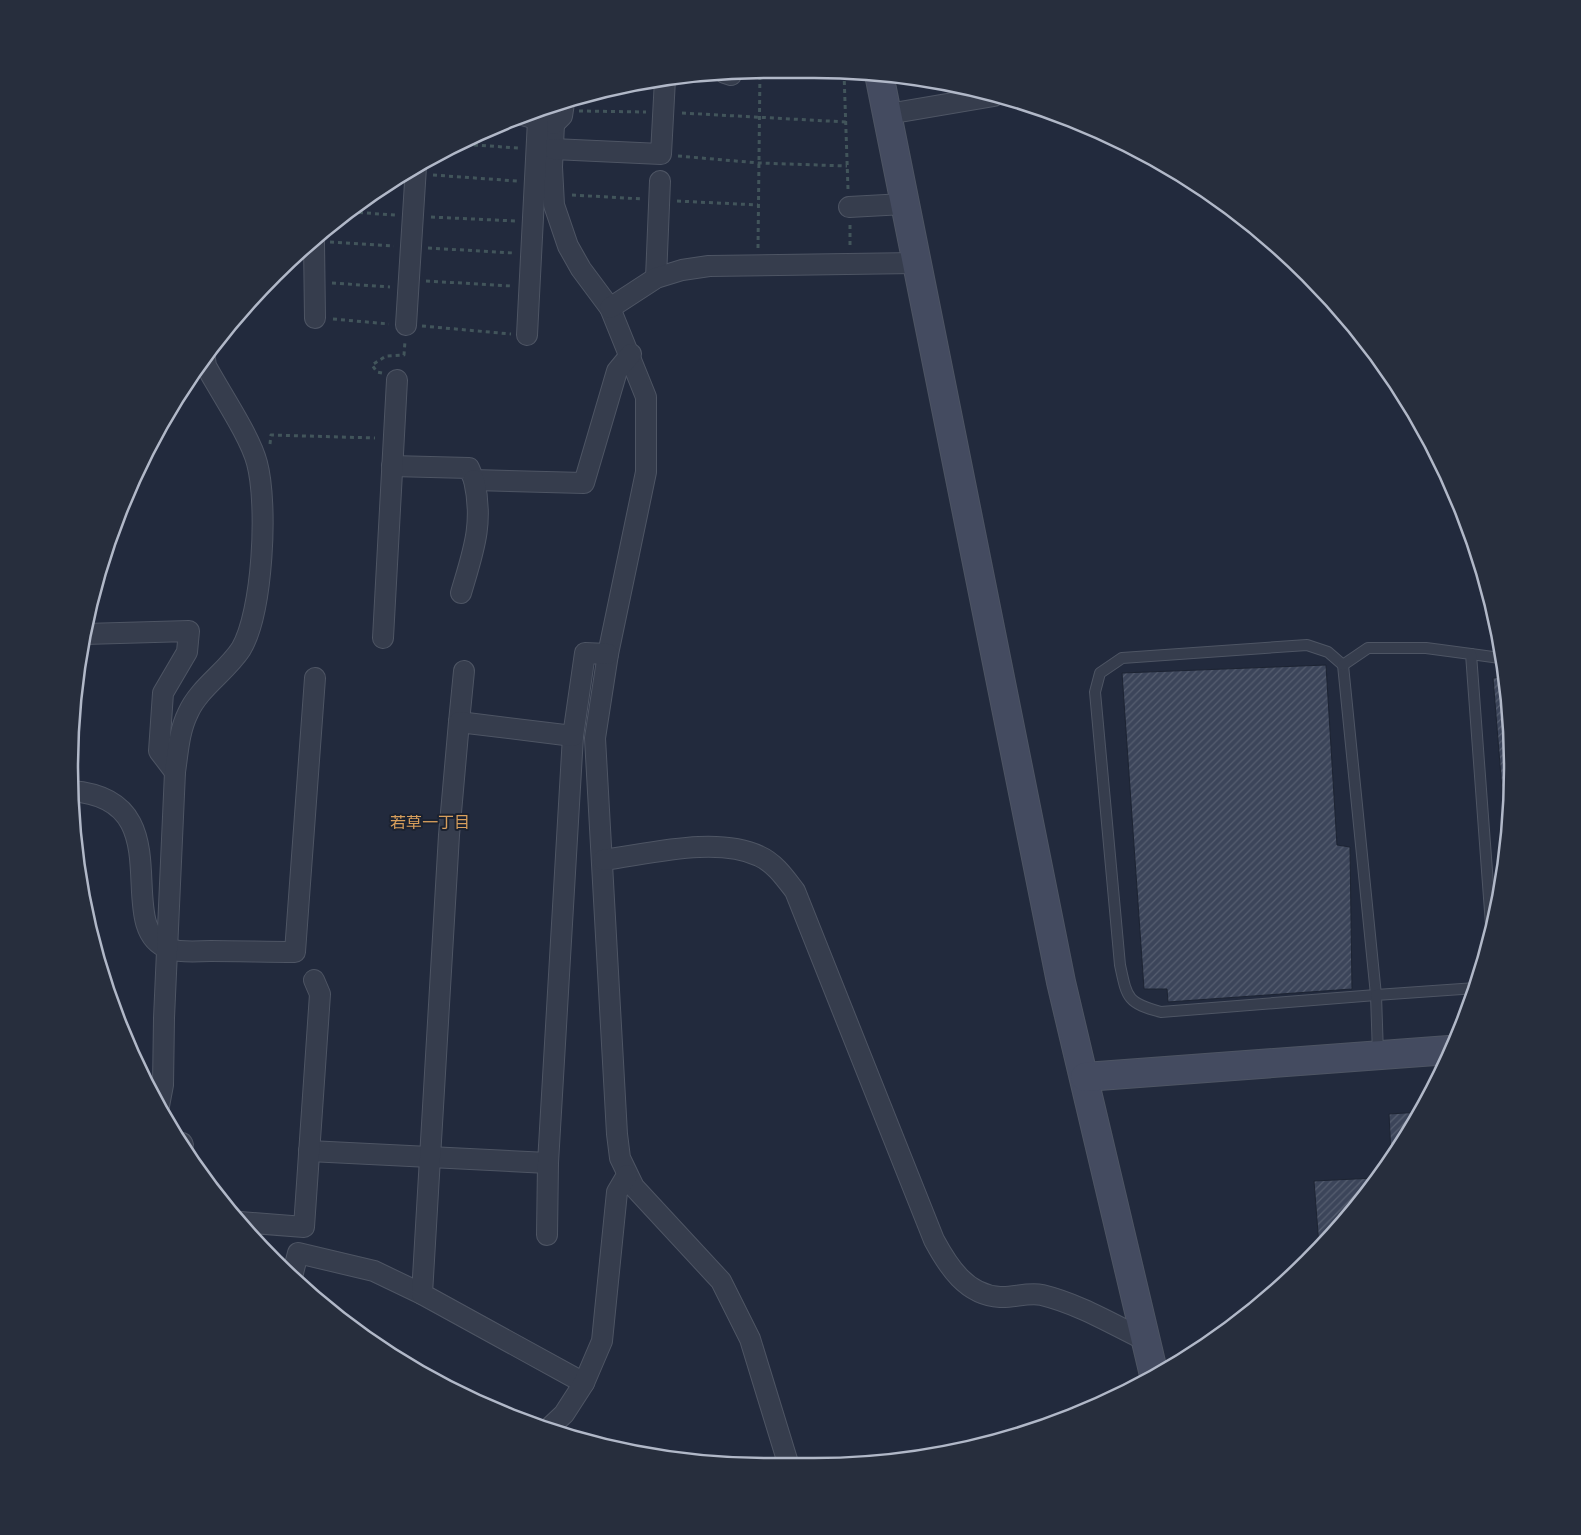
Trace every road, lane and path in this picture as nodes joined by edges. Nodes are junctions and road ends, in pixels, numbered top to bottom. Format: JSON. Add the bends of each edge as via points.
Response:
{"nodes":[{"id":1,"x":760,"y":78,"type":"edge"},
{"id":2,"x":844,"y":79,"type":"edge"},
{"id":3,"x":880,"y":81,"type":"edge"},
{"id":4,"x":665,"y":85,"type":"edge"},
{"id":5,"x":980,"y":98,"type":"edge"},
{"id":6,"x":664,"y":112,"type":"junction"},
{"id":7,"x":888,"y":114,"type":"junction"},
{"id":8,"x":548,"y":116,"type":"edge"},
{"id":9,"x":759,"y":118,"type":"junction"},
{"id":10,"x":846,"y":122,"type":"junction"},
{"id":11,"x":471,"y":145,"type":"edge"},
{"id":12,"x":545,"y":150,"type":"junction"},
{"id":13,"x":661,"y":154,"type":"junction"},
{"id":14,"x":759,"y":163,"type":"junction"},
{"id":15,"x":848,"y":166,"type":"junction"},
{"id":16,"x":421,"y":171,"type":"edge"},
{"id":17,"x":416,"y":174,"type":"edge"},
{"id":18,"x":535,"y":182,"type":"junction"},
{"id":19,"x":659,"y":190,"type":"junction"},
{"id":20,"x":553,"y":194,"type":"junction"},
{"id":21,"x":904,"y":204,"type":"junction"},
{"id":22,"x":758,"y":205,"type":"junction"},
{"id":23,"x":849,"y":207,"type":"junction"},
{"id":24,"x":358,"y":212,"type":"edge"},
{"id":25,"x":413,"y":216,"type":"junction"},
{"id":26,"x":533,"y":222,"type":"junction"},
{"id":27,"x":320,"y":243,"type":"edge"},
{"id":28,"x":411,"y":247,"type":"junction"},
{"id":29,"x":532,"y":254,"type":"junction"},
{"id":30,"x":916,"y":263,"type":"junction"},
{"id":31,"x":851,"y":264,"type":"junction"},
{"id":32,"x":758,"y":266,"type":"junction"},
{"id":33,"x":656,"y":278,"type":"junction"},
{"id":34,"x":316,"y":282,"type":"junction"},
{"id":35,"x":409,"y":284,"type":"junction"},
{"id":36,"x":530,"y":287,"type":"junction"},
{"id":37,"x":610,"y":308,"type":"junction"},
{"id":38,"x":315,"y":318,"type":"joint"},
{"id":39,"x":406,"y":325,"type":"junction"},
{"id":40,"x":527,"y":335,"type":"joint"},
{"id":41,"x":631,"y":354,"type":"junction"},
{"id":42,"x":206,"y":367,"type":"edge"},
{"id":43,"x":397,"y":380,"type":"joint"},
{"id":44,"x":394,"y":439,"type":"junction"},
{"id":45,"x":392,"y":466,"type":"junction"},
{"id":46,"x":258,"y":467,"type":"junction"},
{"id":47,"x":474,"y":480,"type":"junction"},
{"id":48,"x":461,"y":593,"type":"dead end"},
{"id":49,"x":91,"y":634,"type":"edge"},
{"id":50,"x":382,"y":638,"type":"dead end"},
{"id":51,"x":608,"y":654,"type":"junction"},
{"id":52,"x":1471,"y":654,"type":"junction"},
{"id":53,"x":1494,"y":657,"type":"edge"},
{"id":54,"x":1343,"y":665,"type":"junction"},
{"id":55,"x":464,"y":671,"type":"dead end"},
{"id":56,"x":316,"y":678,"type":"dead end"},
{"id":57,"x":459,"y":722,"type":"junction"},
{"id":58,"x":573,"y":736,"type":"junction"},
{"id":59,"x":174,"y":772,"type":"junction"},
{"id":60,"x":79,"y":791,"type":"edge"},
{"id":61,"x":603,"y":860,"type":"junction"},
{"id":62,"x":1490,"y":904,"type":"edge"},
{"id":63,"x":168,"y":948,"type":"junction"},
{"id":64,"x":314,"y":980,"type":"dead end"},
{"id":65,"x":1467,"y":989,"type":"edge"},
{"id":66,"x":1376,"y":995,"type":"junction"},
{"id":67,"x":1442,"y":1050,"type":"edge"},
{"id":68,"x":1378,"y":1055,"type":"junction"},
{"id":69,"x":1085,"y":1077,"type":"junction"},
{"id":70,"x":161,"y":1095,"type":"edge"},
{"id":71,"x":309,"y":1151,"type":"junction"},
{"id":72,"x":430,"y":1156,"type":"junction"},
{"id":73,"x":548,"y":1163,"type":"junction"},
{"id":74,"x":627,"y":1176,"type":"junction"},
{"id":75,"x":250,"y":1223,"type":"edge"},
{"id":76,"x":547,"y":1235,"type":"dead end"},
{"id":77,"x":294,"y":1268,"type":"edge"},
{"id":78,"x":422,"y":1294,"type":"junction"},
{"id":79,"x":1147,"y":1342,"type":"junction"},
{"id":80,"x":1153,"y":1368,"type":"edge"},
{"id":81,"x":584,"y":1383,"type":"junction"},
{"id":82,"x":554,"y":1423,"type":"edge"},
{"id":83,"x":786,"y":1458,"type":"edge"}],
"edges":[{"from":1,"to":9,"type":"path"},
{"from":2,"to":10,"type":"path"},
{"from":3,"to":7,"type":"street"},
{"from":4,"to":6,"type":"street"},
{"from":5,"to":7,"type":"street"},
{"from":6,"to":8,"type":"path","via":[[579,111]]},
{"from":6,"to":9,"type":"path"},
{"from":6,"to":13,"type":"street"},
{"from":7,"to":21,"type":"street"},
{"from":8,"to":12,"type":"street"},
{"from":9,"to":10,"type":"path"},
{"from":9,"to":14,"type":"path"},
{"from":10,"to":15,"type":"path"},
{"from":11,"to":12,"type":"path"},
{"from":12,"to":13,"type":"street"},
{"from":12,"to":18,"type":"street"},
{"from":12,"to":20,"type":"street"},
{"from":13,"to":14,"type":"path"},
{"from":14,"to":15,"type":"path"},
{"from":14,"to":22,"type":"path"},
{"from":15,"to":23,"type":"path"},
{"from":16,"to":18,"type":"path"},
{"from":17,"to":25,"type":"street"},
{"from":18,"to":26,"type":"street"},
{"from":19,"to":20,"type":"path"},
{"from":19,"to":22,"type":"path"},
{"from":19,"to":33,"type":"street"},
{"from":20,"to":37,"type":"street","via":[[568,246]]},
{"from":21,"to":23,"type":"street"},
{"from":21,"to":30,"type":"street"},
{"from":22,"to":32,"type":"path"},
{"from":23,"to":31,"type":"path"},
{"from":24,"to":25,"type":"path"},
{"from":25,"to":26,"type":"path"},
{"from":25,"to":28,"type":"street"},
{"from":26,"to":29,"type":"street"},
{"from":27,"to":28,"type":"path"},
{"from":27,"to":34,"type":"street"},
{"from":28,"to":29,"type":"path"},
{"from":28,"to":35,"type":"street"},
{"from":29,"to":36,"type":"street"},
{"from":30,"to":31,"type":"street"},
{"from":30,"to":69,"type":"street","via":[[1061,982]]},
{"from":31,"to":32,"type":"street"},
{"from":32,"to":33,"type":"street","via":[[709,266]]},
{"from":33,"to":37,"type":"street"},
{"from":34,"to":35,"type":"path"},
{"from":34,"to":38,"type":"street"},
{"from":35,"to":36,"type":"path"},
{"from":35,"to":39,"type":"street"},
{"from":36,"to":40,"type":"street"},
{"from":37,"to":41,"type":"street"},
{"from":38,"to":39,"type":"path"},
{"from":39,"to":40,"type":"path"},
{"from":39,"to":43,"type":"path","via":[[404,355],[386,356],[372,365],[377,372],[395,374]]},
{"from":41,"to":47,"type":"street","via":[[618,372],[584,483]]},
{"from":41,"to":51,"type":"street","via":[[646,397],[646,472]]},
{"from":42,"to":46,"type":"street"},
{"from":43,"to":44,"type":"street"},
{"from":44,"to":45,"type":"street"},
{"from":44,"to":46,"type":"path","via":[[271,434],[267,463]]},
{"from":45,"to":47,"type":"street","via":[[468,468]]},
{"from":45,"to":50,"type":"street"},
{"from":46,"to":59,"type":"street","via":[[262,499],[262,557],[257,602],[241,648],[188,712]]},
{"from":47,"to":48,"type":"street","via":[[478,496],[478,534]]},
{"from":49,"to":59,"type":"street","via":[[189,632],[187,652],[163,693],[159,751]]},
{"from":51,"to":58,"type":"street","via":[[585,653]]},
{"from":51,"to":61,"type":"street","via":[[595,738]]},
{"from":52,"to":53,"type":"lane"},
{"from":52,"to":54,"type":"lane","via":[[1426,648],[1368,648]]},
{"from":52,"to":62,"type":"lane"},
{"from":54,"to":66,"type":"lane"},
{"from":54,"to":66,"type":"lane","via":[[1328,652],[1307,645],[1122,658],[1100,673],[1095,692],[1120,965],[1126,994],[1140,1007],[1162,1012]]},
{"from":55,"to":57,"type":"street"},
{"from":56,"to":63,"type":"street","via":[[294,952]]},
{"from":57,"to":58,"type":"street"},
{"from":57,"to":72,"type":"street","via":[[448,835]]},
{"from":58,"to":73,"type":"street"},
{"from":59,"to":63,"type":"street"},
{"from":60,"to":63,"type":"street","via":[[88,792],[121,808],[131,823],[139,842],[141,896],[151,934]]},
{"from":61,"to":74,"type":"street","via":[[617,1134],[620,1158]]},
{"from":61,"to":79,"type":"street","via":[[695,848],[732,847],[760,856],[780,871],[795,891],[934,1240],[949,1269],[973,1289],[999,1297],[1039,1295],[1077,1306]]},
{"from":63,"to":70,"type":"street"},
{"from":64,"to":71,"type":"street","via":[[320,994]]},
{"from":65,"to":66,"type":"lane"},
{"from":66,"to":68,"type":"lane"},
{"from":67,"to":68,"type":"street"},
{"from":68,"to":69,"type":"street"},
{"from":69,"to":79,"type":"street"},
{"from":71,"to":72,"type":"street"},
{"from":71,"to":75,"type":"street","via":[[304,1226]]},
{"from":72,"to":73,"type":"street"},
{"from":72,"to":78,"type":"street"},
{"from":73,"to":76,"type":"street"},
{"from":74,"to":81,"type":"street","via":[[617,1192],[602,1341]]},
{"from":74,"to":83,"type":"street","via":[[721,1281],[750,1338]]},
{"from":77,"to":78,"type":"street","via":[[298,1253],[374,1271]]},
{"from":78,"to":81,"type":"street"},
{"from":79,"to":80,"type":"street"},
{"from":81,"to":82,"type":"street"}]}
